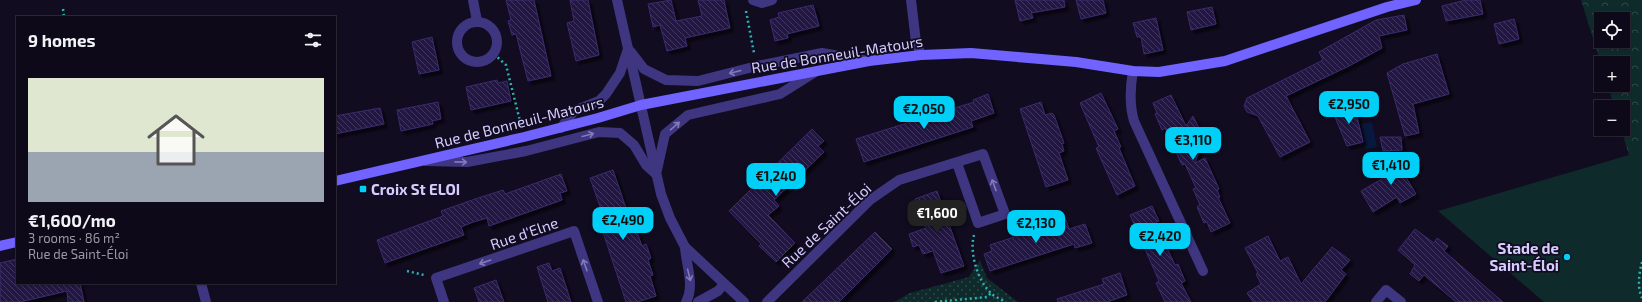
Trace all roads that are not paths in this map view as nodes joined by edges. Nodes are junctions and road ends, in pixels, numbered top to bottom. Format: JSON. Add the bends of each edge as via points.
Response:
{"nodes":[{"id":1,"x":473,"y":0,"type":"edge"},
{"id":2,"x":617,"y":0,"type":"edge"},
{"id":3,"x":772,"y":0,"type":"edge"},
{"id":4,"x":912,"y":0,"type":"edge"},
{"id":5,"x":1416,"y":0,"type":"edge"},
{"id":6,"x":750,"y":3,"type":"edge"},
{"id":7,"x":476,"y":21,"type":"junction"},
{"id":8,"x":628,"y":49,"type":"junction"},
{"id":9,"x":921,"y":55,"type":"junction"},
{"id":10,"x":869,"y":61,"type":"junction"},
{"id":11,"x":1133,"y":71,"type":"junction"},
{"id":12,"x":815,"y":72,"type":"junction"},
{"id":13,"x":641,"y":105,"type":"junction"},
{"id":14,"x":561,"y":128,"type":"junction"},
{"id":15,"x":422,"y":161,"type":"junction"},
{"id":16,"x":957,"y":163,"type":"junction"},
{"id":17,"x":656,"y":174,"type":"junction"},
{"id":18,"x":336,"y":181,"type":"edge"},
{"id":19,"x":16,"y":242,"type":"edge"},
{"id":20,"x":0,"y":246,"type":"edge"},
{"id":21,"x":684,"y":247,"type":"junction"},
{"id":22,"x":1203,"y":271,"type":"dead end"},
{"id":23,"x":201,"y":284,"type":"edge"},
{"id":24,"x":724,"y":284,"type":"junction"},
{"id":25,"x":206,"y":302,"type":"edge"},
{"id":26,"x":444,"y":302,"type":"edge"},
{"id":27,"x":598,"y":302,"type":"edge"},
{"id":28,"x":686,"y":302,"type":"edge"},
{"id":29,"x":698,"y":302,"type":"edge"},
{"id":30,"x":744,"y":302,"type":"edge"},
{"id":31,"x":767,"y":302,"type":"edge"},
{"id":32,"x":1376,"y":302,"type":"edge"},
{"id":33,"x":1401,"y":302,"type":"edge"}],
"edges":[{"from":1,"to":7,"type":"street"},
{"from":2,"to":8,"type":"street"},
{"from":3,"to":6,"type":"street"},
{"from":4,"to":9,"type":"street","via":[[916,42]]},
{"from":5,"to":11,"type":"main road","name":"Rue de Bonneuil-Matours","via":[[1387,7],[1225,61],[1159,72]]},
{"from":7,"to":7,"type":"street","via":[[488,24],[496,32],[498,43],[494,54],[484,61],[477,62],[461,54],[457,42],[460,30],[470,22]]},
{"from":10,"to":8,"type":"street","one_way":true,"via":[[822,53],[698,81],[666,80],[644,69]]},
{"from":8,"to":13,"type":"street"},
{"from":8,"to":14,"type":"street","via":[[620,74],[606,94],[599,101],[574,111]]},
{"from":9,"to":10,"type":"main road","name":"Rue de Bonneuil-Matours"},
{"from":9,"to":11,"type":"main road","name":"Rue de Bonneuil-Matours","via":[[971,53],[1076,62]]},
{"from":10,"to":12,"type":"main road","name":"Rue de Bonneuil-Matours"},
{"from":11,"to":22,"type":"street","via":[[1130,110]]},
{"from":12,"to":13,"type":"main road","name":"Rue de Bonneuil-Matours"},
{"from":17,"to":12,"type":"street","one_way":true,"via":[[665,134],[688,115],[780,94]]},
{"from":13,"to":14,"type":"main road","name":"Rue de Bonneuil-Matours"},
{"from":13,"to":17,"type":"street"},
{"from":14,"to":15,"type":"main road","name":"Rue de Bonneuil-Matours"},
{"from":15,"to":17,"type":"street","one_way":true,"via":[[467,162],[526,151],[599,132],[620,134],[634,145],[646,165]]},
{"from":15,"to":18,"type":"main road","name":"Rue de Bonneuil-Matours"},
{"from":16,"to":16,"type":"street","name":"Rue de Saint-Éloi","one_way":true,"via":[[978,224],[1005,214],[983,154]]},
{"from":16,"to":31,"type":"street","name":"Rue de Saint-Éloi","via":[[899,180],[870,200]]},
{"from":17,"to":21,"type":"street","via":[[670,218]]},
{"from":19,"to":20,"type":"main road"},
{"from":21,"to":24,"type":"street"},
{"from":21,"to":28,"type":"street","one_way":true,"via":[[690,282]]},
{"from":23,"to":25,"type":"street"},
{"from":24,"to":29,"type":"street","via":[[718,291]]},
{"from":24,"to":30,"type":"street"},
{"from":27,"to":26,"type":"street","name":"Rue d'Elne","one_way":true,"via":[[574,231],[436,278]]},
{"from":32,"to":33,"type":"street","via":[[1386,290]]}]}
